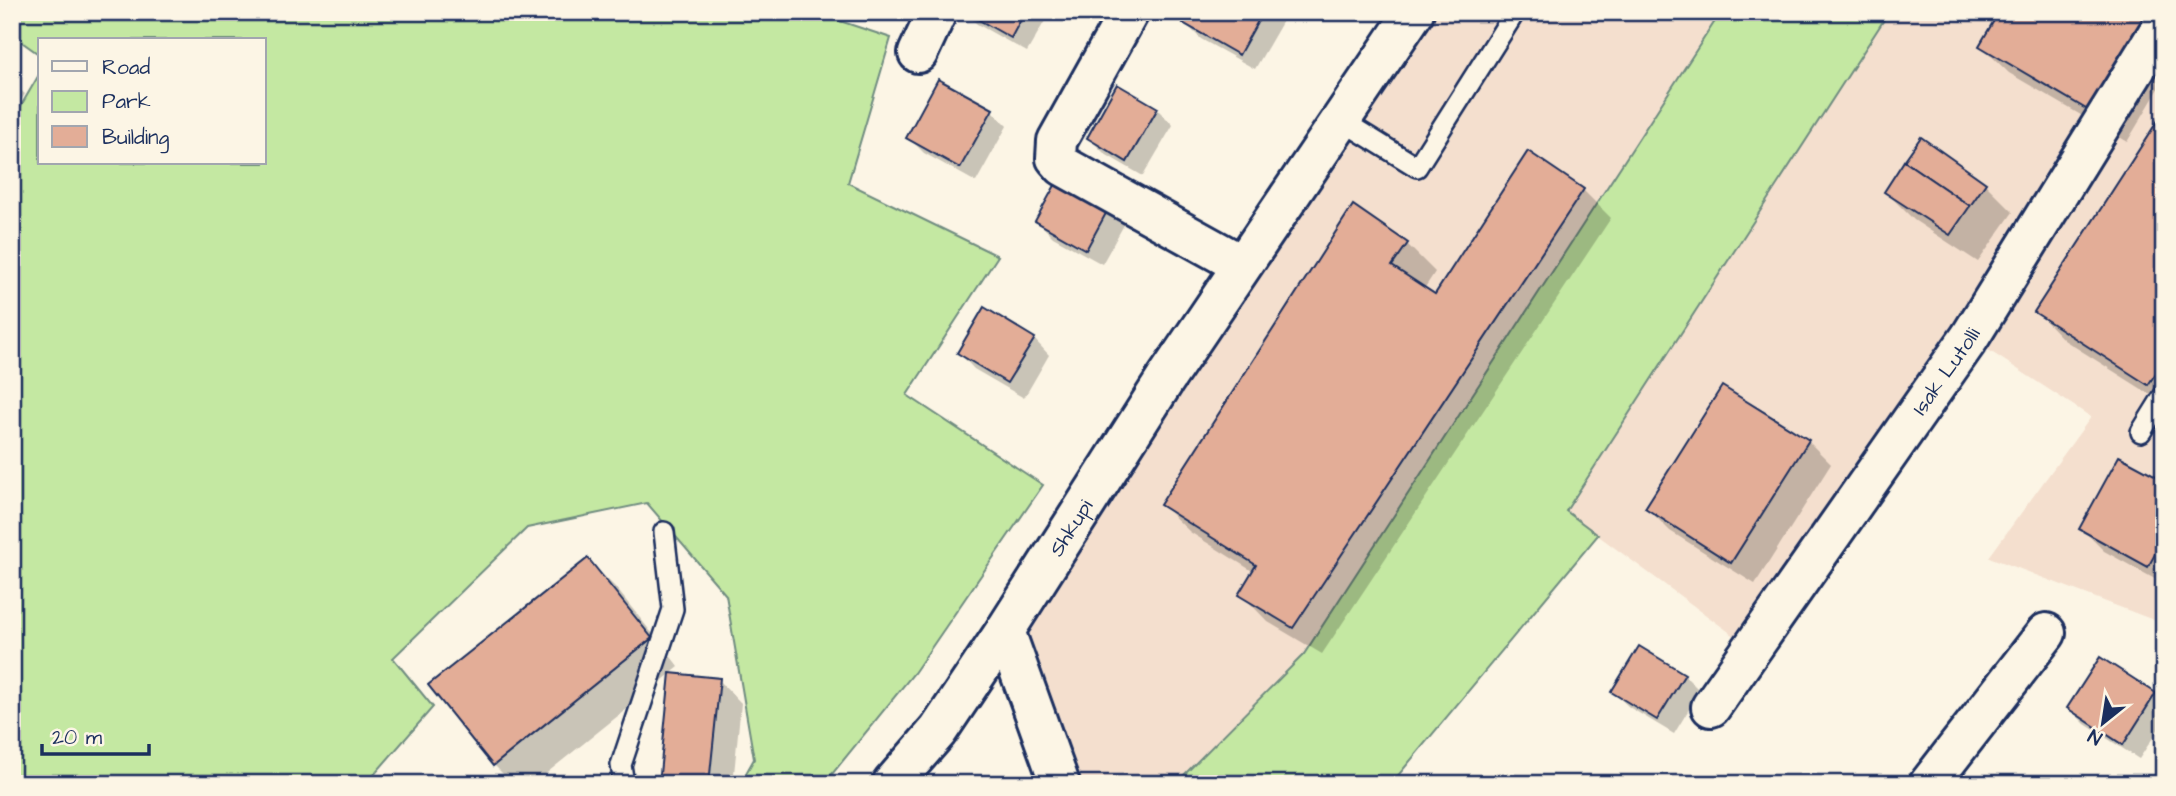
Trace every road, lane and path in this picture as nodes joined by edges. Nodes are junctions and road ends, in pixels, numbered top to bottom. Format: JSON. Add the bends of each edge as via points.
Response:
{"nodes":[{"id":1,"x":937,"y":12,"type":"edge"},
{"id":2,"x":1129,"y":12,"type":"edge"},
{"id":3,"x":1414,"y":12,"type":"edge"},
{"id":4,"x":1515,"y":12,"type":"edge"},
{"id":5,"x":2164,"y":23,"type":"edge"},
{"id":6,"x":918,"y":53,"type":"dead end"},
{"id":7,"x":1341,"y":120,"type":"junction"},
{"id":8,"x":1242,"y":265,"type":"junction"},
{"id":9,"x":2164,"y":395,"type":"edge"},
{"id":10,"x":2141,"y":432,"type":"dead end"},
{"id":11,"x":664,"y":533,"type":"dead end"},
{"id":12,"x":1005,"y":631,"type":"junction"},
{"id":13,"x":2046,"y":633,"type":"dead end"},
{"id":14,"x":1711,"y":707,"type":"dead end"},
{"id":15,"x":624,"y":784,"type":"edge"},
{"id":16,"x":892,"y":784,"type":"edge"},
{"id":17,"x":1060,"y":784,"type":"edge"},
{"id":18,"x":1929,"y":784,"type":"edge"}],
"edges":[{"from":1,"to":6,"type":"street"},
{"from":2,"to":8,"type":"street","via":[[1057,141],[1056,158]]},
{"from":3,"to":7,"type":"street","name":"Shkupi"},
{"from":4,"to":7,"type":"lane","via":[[1417,167]]},
{"from":5,"to":14,"type":"street","name":"Isak Lutolli","via":[[1970,337]]},
{"from":7,"to":8,"type":"street","name":"Shkupi"},
{"from":8,"to":12,"type":"street","name":"Shkupi"},
{"from":9,"to":10,"type":"lane"},
{"from":11,"to":15,"type":"lane","via":[[673,609],[621,765]]},
{"from":12,"to":16,"type":"street","name":"Shkupi","via":[[938,731]]},
{"from":12,"to":17,"type":"street"},
{"from":13,"to":18,"type":"street"}]}
